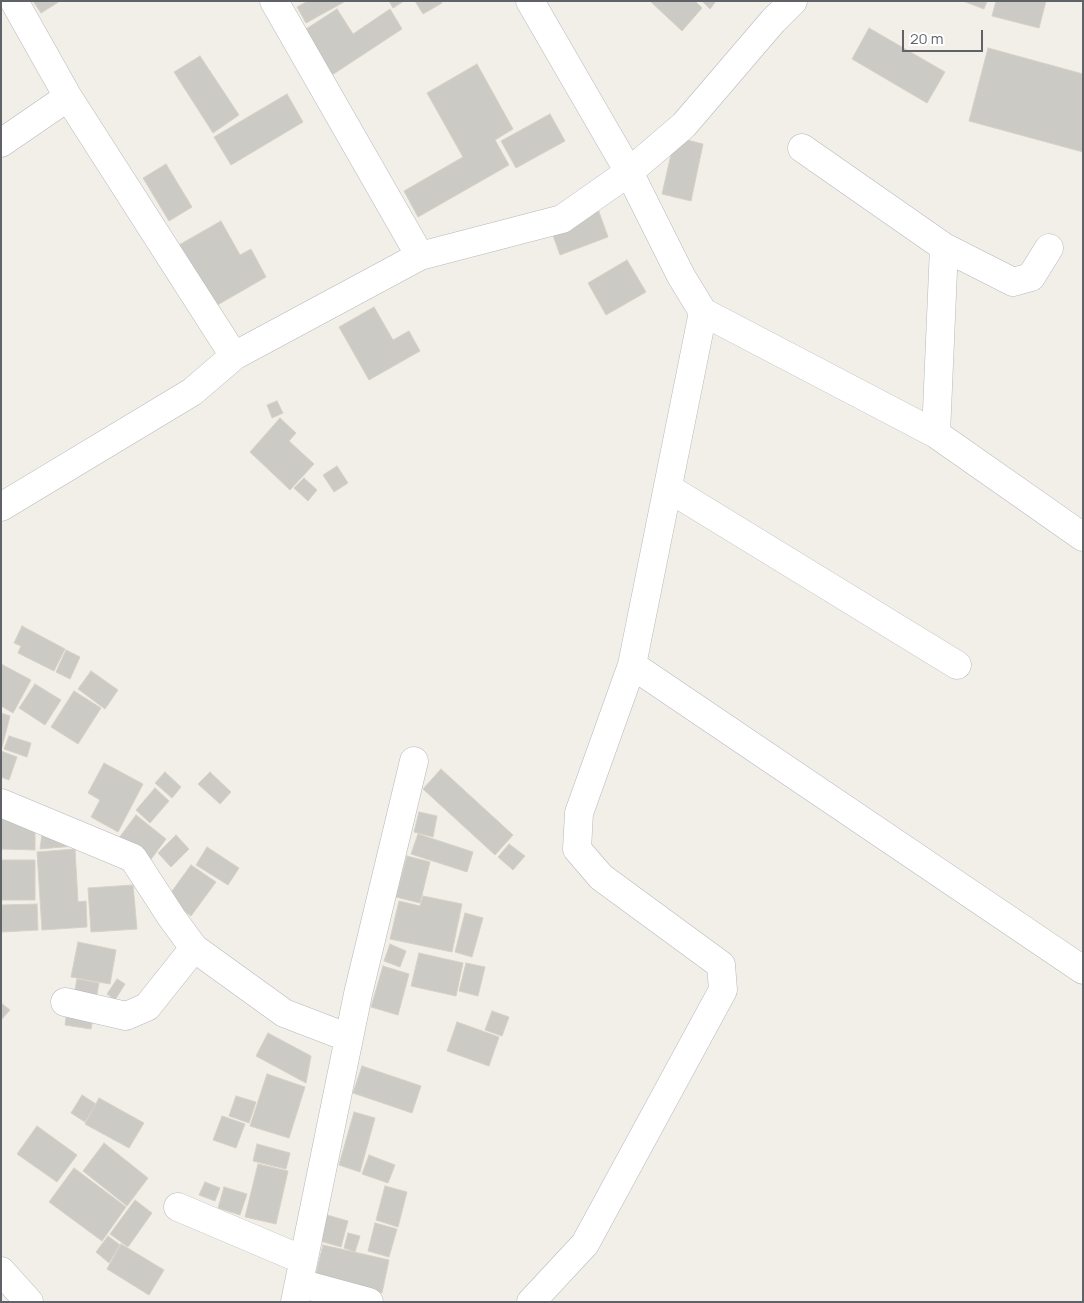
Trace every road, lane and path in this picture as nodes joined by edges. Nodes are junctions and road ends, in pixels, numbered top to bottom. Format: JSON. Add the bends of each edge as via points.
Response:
{"nodes":[{"id":1,"x":14,"y":1,"type":"edge"},
{"id":2,"x":274,"y":1,"type":"edge"},
{"id":3,"x":530,"y":1,"type":"edge"},
{"id":4,"x":793,"y":1,"type":"edge"},
{"id":5,"x":68,"y":97,"type":"junction"},
{"id":6,"x":1,"y":143,"type":"edge"},
{"id":7,"x":802,"y":148,"type":"dead end"},
{"id":8,"x":629,"y":172,"type":"junction"},
{"id":9,"x":944,"y":247,"type":"junction"},
{"id":10,"x":1049,"y":248,"type":"dead end"},
{"id":11,"x":420,"y":256,"type":"junction"},
{"id":12,"x":704,"y":312,"type":"junction"},
{"id":13,"x":234,"y":356,"type":"junction"},
{"id":14,"x":936,"y":434,"type":"junction"},
{"id":15,"x":668,"y":488,"type":"junction"},
{"id":16,"x":1,"y":507,"type":"edge"},
{"id":17,"x":1083,"y":537,"type":"edge"},
{"id":18,"x":632,"y":665,"type":"junction"},
{"id":19,"x":958,"y":665,"type":"dead end"},
{"id":20,"x":414,"y":761,"type":"dead end"},
{"id":21,"x":1,"y":803,"type":"edge"},
{"id":22,"x":194,"y":948,"type":"junction"},
{"id":23,"x":1083,"y":970,"type":"edge"},
{"id":24,"x":65,"y":1002,"type":"dead end"},
{"id":25,"x":349,"y":1038,"type":"junction"},
{"id":26,"x":178,"y":1207,"type":"dead end"},
{"id":27,"x":3,"y":1279,"type":"edge"},
{"id":28,"x":299,"y":1282,"type":"edge"},
{"id":29,"x":29,"y":1302,"type":"edge"},
{"id":30,"x":369,"y":1302,"type":"edge"},
{"id":31,"x":531,"y":1302,"type":"edge"}],
"edges":[{"from":1,"to":5,"type":"street"},
{"from":2,"to":11,"type":"street"},
{"from":3,"to":8,"type":"street"},
{"from":4,"to":8,"type":"street","via":[[684,125]]},
{"from":5,"to":6,"type":"street"},
{"from":5,"to":13,"type":"street"},
{"from":7,"to":9,"type":"street"},
{"from":8,"to":11,"type":"street","via":[[562,219]]},
{"from":8,"to":12,"type":"street","via":[[681,276]]},
{"from":9,"to":10,"type":"street","via":[[1013,282],[1031,276]]},
{"from":9,"to":14,"type":"street"},
{"from":11,"to":13,"type":"street"},
{"from":12,"to":14,"type":"street"},
{"from":12,"to":15,"type":"street"},
{"from":13,"to":16,"type":"street","via":[[192,392]]},
{"from":14,"to":17,"type":"street"},
{"from":15,"to":18,"type":"street"},
{"from":15,"to":19,"type":"street"},
{"from":18,"to":23,"type":"street"},
{"from":18,"to":31,"type":"street","via":[[579,813],[577,849],[601,877],[721,965],[723,990],[586,1244]]},
{"from":20,"to":25,"type":"street"},
{"from":21,"to":22,"type":"street","via":[[134,858]]},
{"from":22,"to":24,"type":"street","via":[[147,1007],[126,1016]]},
{"from":22,"to":25,"type":"street","via":[[284,1013]]},
{"from":25,"to":28,"type":"street"},
{"from":26,"to":28,"type":"street"},
{"from":27,"to":29,"type":"street"},
{"from":28,"to":30,"type":"street"}]}
